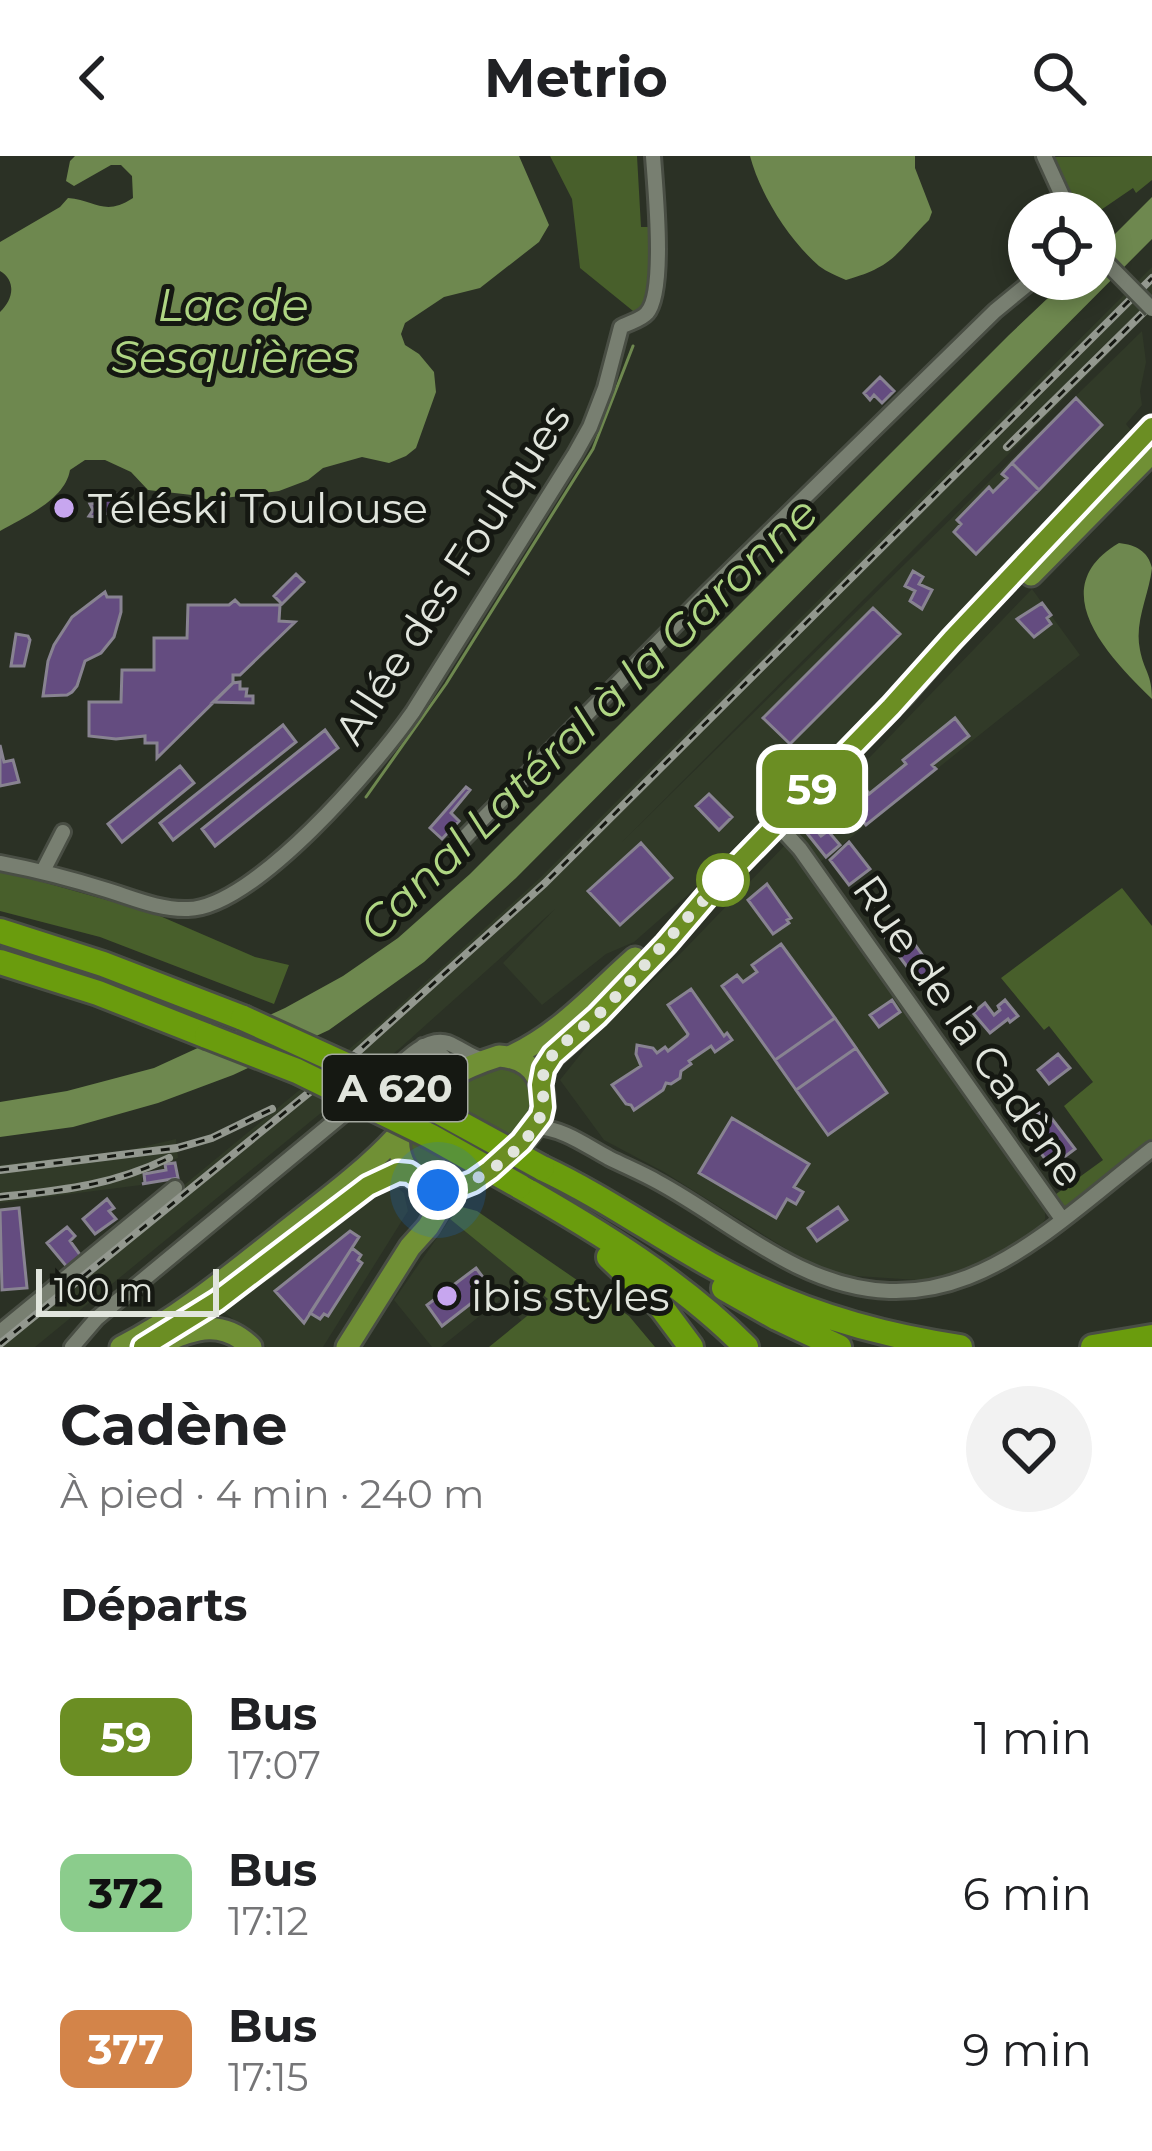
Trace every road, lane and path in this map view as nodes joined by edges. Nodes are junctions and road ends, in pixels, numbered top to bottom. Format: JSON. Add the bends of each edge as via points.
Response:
{"nodes":[{"id":1,"x":653,"y":156,"type":"edge"},
{"id":2,"x":1044,"y":156,"type":"edge"},
{"id":3,"x":1060,"y":192,"type":"edge"},
{"id":4,"x":1116,"y":272,"type":"edge"},
{"id":5,"x":1008,"y":300,"type":"edge"},
{"id":6,"x":1152,"y":308,"type":"edge"},
{"id":7,"x":1152,"y":427,"type":"edge"},
{"id":8,"x":1152,"y":452,"type":"edge"},
{"id":9,"x":904,"y":694,"type":"junction"},
{"id":10,"x":777,"y":824,"type":"junction"},
{"id":11,"x":63,"y":832,"type":"dead end"},
{"id":12,"x":460,"y":842,"type":"dead end"},
{"id":13,"x":0,"y":862,"type":"edge"},
{"id":14,"x":43,"y":871,"type":"junction"},
{"id":15,"x":708,"y":895,"type":"junction"},
{"id":16,"x":0,"y":931,"type":"edge"},
{"id":17,"x":0,"y":962,"type":"edge"},
{"id":18,"x":423,"y":1046,"type":"junction"},
{"id":19,"x":509,"y":1057,"type":"junction"},
{"id":20,"x":485,"y":1060,"type":"junction"},
{"id":21,"x":449,"y":1079,"type":"junction"},
{"id":22,"x":542,"y":1092,"type":"junction"},
{"id":23,"x":535,"y":1126,"type":"junction"},
{"id":24,"x":397,"y":1136,"type":"junction"},
{"id":25,"x":579,"y":1141,"type":"junction"},
{"id":26,"x":1152,"y":1148,"type":"edge"},
{"id":27,"x":542,"y":1168,"type":"junction"},
{"id":28,"x":414,"y":1177,"type":"junction"},
{"id":29,"x":521,"y":1187,"type":"junction"},
{"id":30,"x":175,"y":1188,"type":"dead end"},
{"id":31,"x":455,"y":1189,"type":"junction"},
{"id":32,"x":1062,"y":1219,"type":"junction"},
{"id":33,"x":410,"y":1247,"type":"junction"},
{"id":34,"x":0,"y":1332,"type":"edge"},
{"id":35,"x":1152,"y":1337,"type":"edge"},
{"id":36,"x":72,"y":1347,"type":"edge"},
{"id":37,"x":121,"y":1347,"type":"edge"},
{"id":38,"x":147,"y":1347,"type":"edge"},
{"id":39,"x":251,"y":1347,"type":"edge"},
{"id":40,"x":347,"y":1347,"type":"edge"},
{"id":41,"x":691,"y":1347,"type":"edge"},
{"id":42,"x":746,"y":1347,"type":"edge"},
{"id":43,"x":839,"y":1347,"type":"edge"},
{"id":44,"x":960,"y":1347,"type":"edge"},
{"id":45,"x":1093,"y":1347,"type":"edge"}],
"edges":[{"from":1,"to":14,"type":"street","name":"Allée des Foulques","via":[[652,304],[621,326],[590,427],[388,748],[270,867],[207,907],[159,906]]},
{"from":2,"to":3,"type":"street"},
{"from":4,"to":6,"type":"street","bridge":true},
{"from":5,"to":12,"type":"street"},
{"from":7,"to":9,"type":"main road"},
{"from":8,"to":9,"type":"main road"},
{"from":9,"to":10,"type":"main road"},
{"from":10,"to":15,"type":"main road"},
{"from":10,"to":32,"type":"street","name":"Rue de la Cadène"},
{"from":11,"to":14,"type":"street"},
{"from":13,"to":14,"type":"street","name":"Allée des Foulques"},
{"from":15,"to":19,"type":"main road","via":[[573,1015]]},
{"from":15,"to":22,"type":"main road","via":[[553,1055]]},
{"from":16,"to":27,"type":"highway","number":"A 620","bridge":true,"via":[[243,1018],[392,1086]]},
{"from":17,"to":29,"type":"highway","number":"A 620","bridge":true,"via":[[297,1070]]},
{"from":18,"to":20,"type":"street","via":[[447,1043]]},
{"from":18,"to":21,"type":"street","via":[[441,1053]]},
{"from":18,"to":36,"type":"street"},
{"from":19,"to":20,"type":"main road"},
{"from":19,"to":22,"type":"main road","via":[[530,1067]]},
{"from":20,"to":21,"type":"main road"},
{"from":21,"to":24,"type":"main road","via":[[419,1099]]},
{"from":22,"to":23,"type":"main road"},
{"from":22,"to":25,"type":"street"},
{"from":23,"to":25,"type":"street"},
{"from":23,"to":31,"type":"main road","via":[[490,1170]]},
{"from":24,"to":28,"type":"main road"},
{"from":24,"to":37,"type":"main road","via":[[192,1305]]},
{"from":25,"to":32,"type":"street","via":[[796,1266],[857,1288],[956,1284]]},
{"from":26,"to":32,"type":"street"},
{"from":27,"to":43,"type":"highway","via":[[736,1295]]},
{"from":27,"to":44,"type":"highway","via":[[782,1299],[861,1327]]},
{"from":28,"to":31,"type":"main road"},
{"from":28,"to":33,"type":"main road","via":[[422,1206]]},
{"from":28,"to":38,"type":"main road","via":[[398,1172],[368,1186]]},
{"from":29,"to":41,"type":"highway","via":[[642,1286]]},
{"from":29,"to":42,"type":"highway","via":[[685,1293]]},
{"from":30,"to":34,"type":"street"},
{"from":31,"to":33,"type":"main road"},
{"from":33,"to":40,"type":"main road"},
{"from":35,"to":45,"type":"highway"},
{"from":38,"to":39,"type":"main road","via":[[214,1327]]}]}
